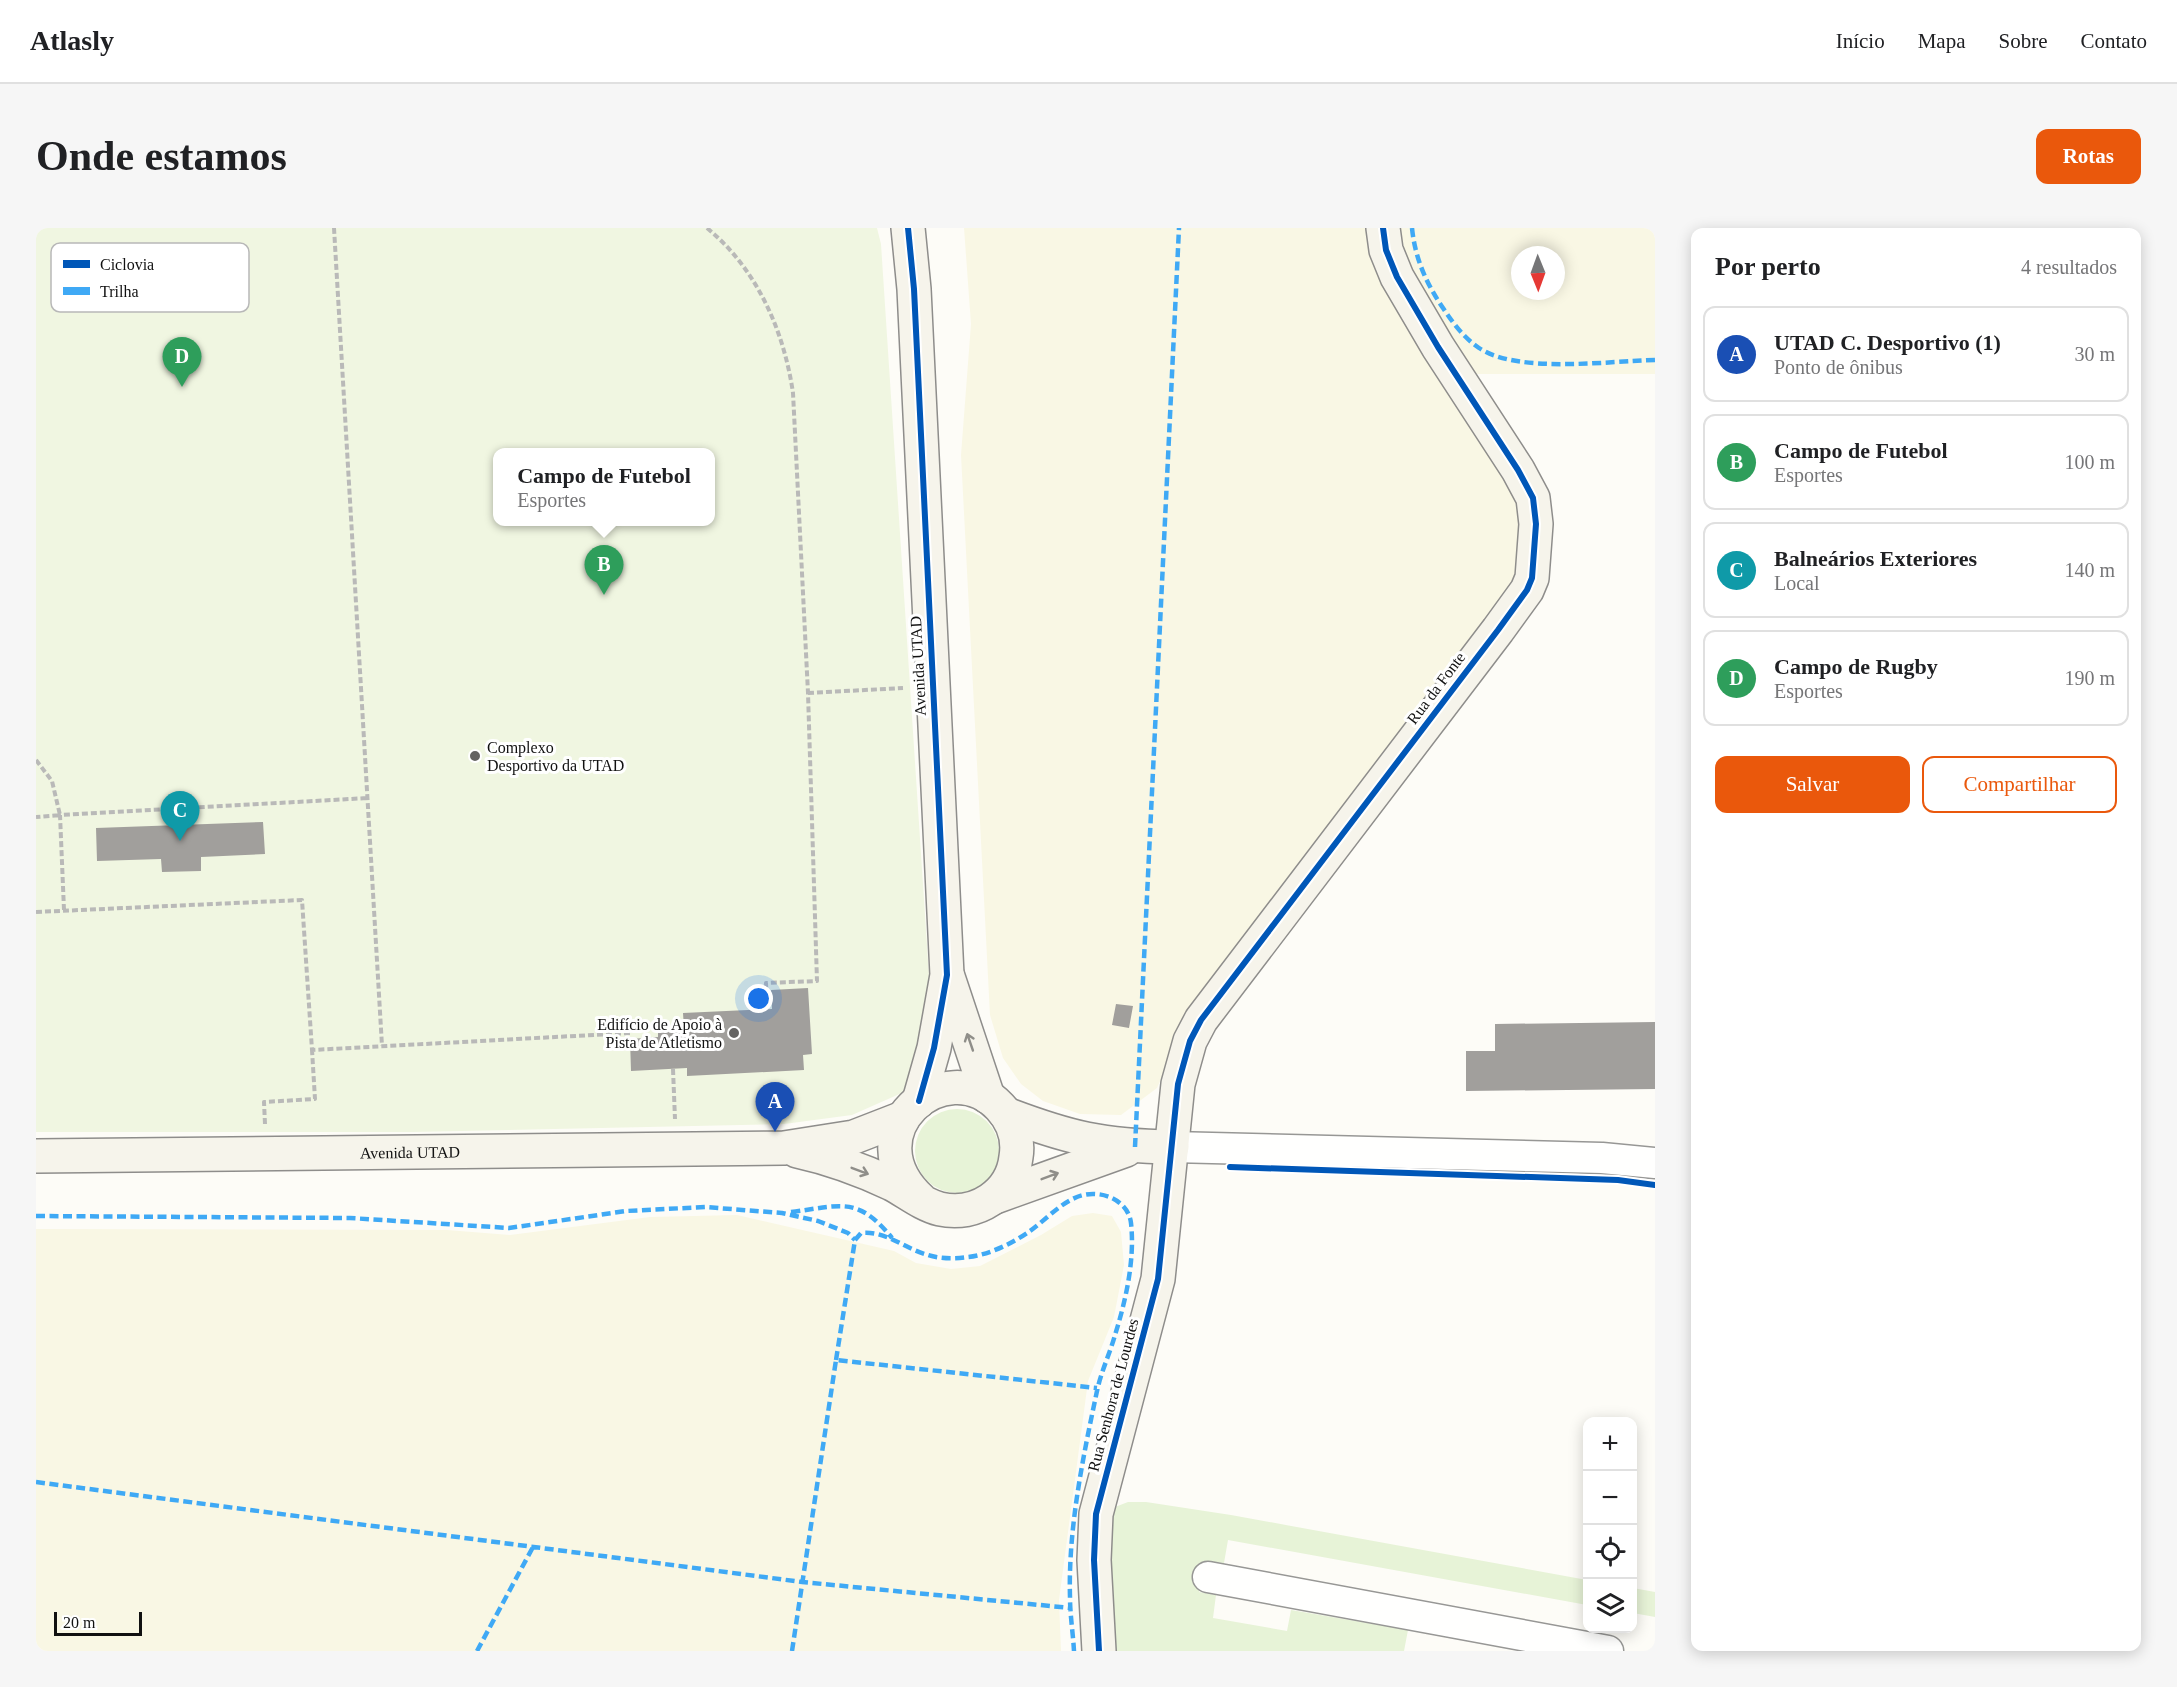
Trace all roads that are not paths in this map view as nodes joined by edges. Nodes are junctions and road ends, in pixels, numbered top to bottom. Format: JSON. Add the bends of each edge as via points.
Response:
{"nodes":[{"id":1,"x":908,"y":228,"type":"edge"},
{"id":2,"x":1383,"y":228,"type":"edge"},
{"id":3,"x":947,"y":975,"type":"junction"},
{"id":4,"x":997,"y":1106,"type":"junction"},
{"id":5,"x":911,"y":1109,"type":"junction"},
{"id":6,"x":1135,"y":1147,"type":"junction"},
{"id":7,"x":1172,"y":1147,"type":"junction"},
{"id":8,"x":784,"y":1148,"type":"junction"},
{"id":9,"x":36,"y":1156,"type":"edge"},
{"id":10,"x":1655,"y":1163,"type":"edge"},
{"id":11,"x":995,"y":1197,"type":"junction"},
{"id":12,"x":921,"y":1200,"type":"junction"},
{"id":13,"x":1208,"y":1577,"type":"dead end"},
{"id":14,"x":1099,"y":1651,"type":"edge"},
{"id":15,"x":1608,"y":1651,"type":"edge"}],
"edges":[{"from":1,"to":3,"type":"street","name":"Avenida UTAD"},
{"from":2,"to":7,"type":"street","name":"Rua da Fonte","via":[[1386,250],[1397,277],[1533,498],[1536,534],[1532,578],[1498,630],[1201,1020],[1190,1041],[1178,1084]]},
{"from":4,"to":3,"type":"street","name":"Avenida UTAD","one_way":true},
{"from":3,"to":5,"type":"street","name":"Avenida UTAD","via":[[934,1048]]},
{"from":4,"to":5,"type":"street","name":"Avenida UTAD","via":[[971,1090],[953,1088],[935,1092]]},
{"from":4,"to":6,"type":"street","via":[[1070,1137]]},
{"from":4,"to":11,"type":"street","name":"Avenida UTAD","via":[[1014,1130],[1018,1148],[1008,1183]]},
{"from":5,"to":8,"type":"street","name":"Avenida UTAD","via":[[854,1137]]},
{"from":5,"to":12,"type":"street","name":"Avenida UTAD","via":[[896,1136],[895,1154],[898,1172],[907,1188]]},
{"from":6,"to":7,"type":"street"},
{"from":11,"to":6,"type":"street","one_way":true},
{"from":7,"to":10,"type":"street","via":[[1602,1158]]},
{"from":7,"to":14,"type":"street","name":"Rua Senhora de Lourdes","via":[[1158,1279],[1096,1514],[1094,1560]]},
{"from":8,"to":9,"type":"street","name":"Avenida UTAD"},
{"from":8,"to":12,"type":"street","name":"Avenida UTAD","one_way":true,"via":[[860,1171]]},
{"from":11,"to":12,"type":"street","name":"Avenida UTAD","via":[[978,1207],[958,1211],[939,1209]]},
{"from":13,"to":15,"type":"street"}]}
